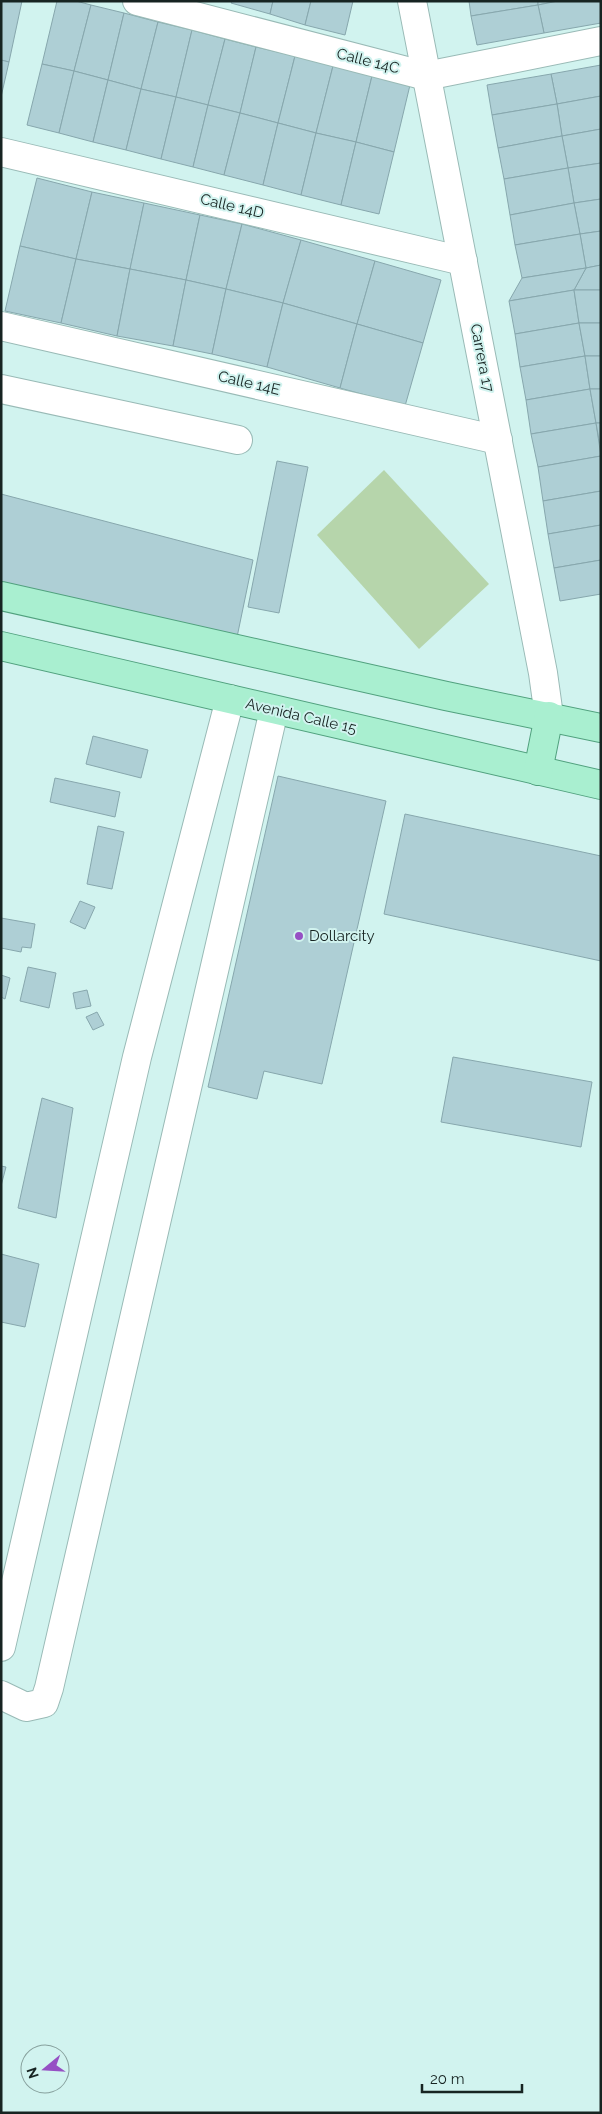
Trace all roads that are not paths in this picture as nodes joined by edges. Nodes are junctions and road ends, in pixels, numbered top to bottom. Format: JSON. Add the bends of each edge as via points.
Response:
{"nodes":[{"id":1,"x":137,"y":1,"type":"edge"},
{"id":2,"x":412,"y":1,"type":"edge"},
{"id":3,"x":601,"y":41,"type":"edge"},
{"id":4,"x":426,"y":76,"type":"junction"},
{"id":5,"x":1,"y":152,"type":"edge"},
{"id":6,"x":462,"y":261,"type":"junction"},
{"id":7,"x":1,"y":326,"type":"edge"},
{"id":8,"x":1,"y":389,"type":"edge"},
{"id":9,"x":238,"y":440,"type":"dead end"},
{"id":10,"x":498,"y":440,"type":"junction"},
{"id":11,"x":1,"y":596,"type":"edge"},
{"id":12,"x":1,"y":646,"type":"edge"},
{"id":13,"x":230,"y":699,"type":"junction"},
{"id":14,"x":274,"y":710,"type":"junction"},
{"id":15,"x":548,"y":716,"type":"junction"},
{"id":16,"x":601,"y":728,"type":"edge"},
{"id":17,"x":538,"y":771,"type":"junction"},
{"id":18,"x":601,"y":785,"type":"edge"},
{"id":19,"x":3,"y":1631,"type":"edge"},
{"id":20,"x":1,"y":1696,"type":"edge"}],
"edges":[{"from":1,"to":4,"type":"street","name":"Calle 14C"},
{"from":2,"to":4,"type":"street","name":"Carrera 17"},
{"from":3,"to":4,"type":"street","name":"Calle 14C"},
{"from":4,"to":6,"type":"street","name":"Carrera 17"},
{"from":5,"to":6,"type":"street","name":"Calle 14D"},
{"from":6,"to":10,"type":"street","name":"Carrera 17"},
{"from":7,"to":10,"type":"street","name":"Calle 14E"},
{"from":8,"to":9,"type":"street"},
{"from":10,"to":15,"type":"street","name":"Carrera 17","via":[[543,674]]},
{"from":11,"to":15,"type":"main road","via":[[436,694]]},
{"from":12,"to":13,"type":"main road","name":"Avenida Calle 15"},
{"from":13,"to":14,"type":"main road","name":"Avenida Calle 15"},
{"from":13,"to":19,"type":"street","via":[[137,1057]]},
{"from":14,"to":17,"type":"main road","name":"Avenida Calle 15"},
{"from":14,"to":20,"type":"street","via":[[49,1688],[44,1703],[26,1707]]},
{"from":15,"to":16,"type":"main road"},
{"from":15,"to":17,"type":"main road"},
{"from":17,"to":18,"type":"main road","name":"Avenida Calle 15"}]}
